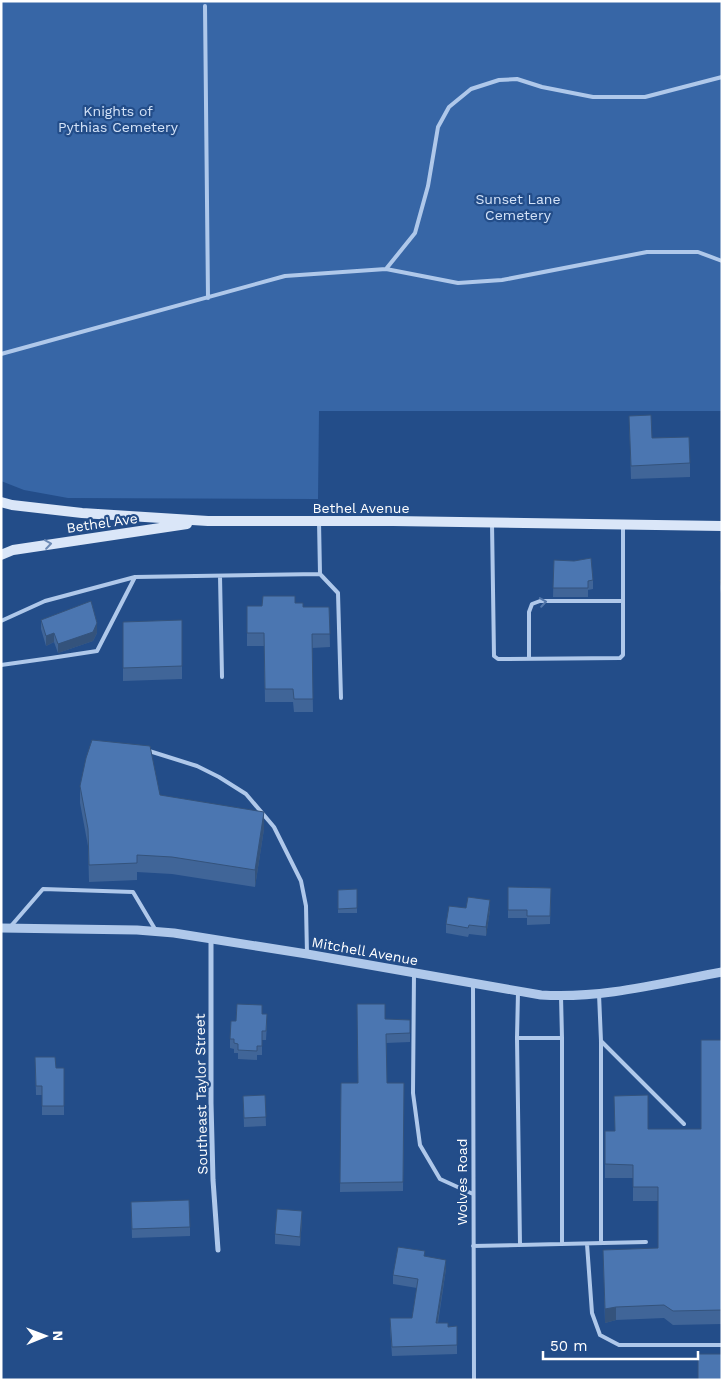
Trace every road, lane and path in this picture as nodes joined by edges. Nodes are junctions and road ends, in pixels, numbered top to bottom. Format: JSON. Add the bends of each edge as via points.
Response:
{"nodes":[{"id":1,"x":205,"y":6,"type":"dead end"},
{"id":2,"x":722,"y":78,"type":"edge"},
{"id":3,"x":722,"y":261,"type":"edge"},
{"id":4,"x":386,"y":269,"type":"junction"},
{"id":5,"x":208,"y":298,"type":"junction"},
{"id":6,"x":1,"y":354,"type":"edge"},
{"id":7,"x":1,"y":502,"type":"edge"},
{"id":8,"x":208,"y":521,"type":"junction"},
{"id":9,"x":319,"y":521,"type":"junction"},
{"id":10,"x":492,"y":523,"type":"junction"},
{"id":11,"x":623,"y":524,"type":"junction"},
{"id":12,"x":722,"y":526,"type":"edge"},
{"id":13,"x":1,"y":555,"type":"edge"},
{"id":14,"x":320,"y":574,"type":"junction"},
{"id":15,"x":220,"y":576,"type":"junction"},
{"id":16,"x":135,"y":577,"type":"junction"},
{"id":17,"x":623,"y":601,"type":"junction"},
{"id":18,"x":1,"y":621,"type":"edge"},
{"id":19,"x":529,"y":659,"type":"junction"},
{"id":20,"x":1,"y":664,"type":"edge"},
{"id":21,"x":222,"y":677,"type":"dead end"},
{"id":22,"x":341,"y":698,"type":"dead end"},
{"id":23,"x":143,"y":749,"type":"edge"},
{"id":24,"x":5,"y":928,"type":"edge"},
{"id":25,"x":156,"y":932,"type":"junction"},
{"id":26,"x":212,"y":938,"type":"junction"},
{"id":27,"x":307,"y":954,"type":"junction"},
{"id":28,"x":722,"y":972,"type":"edge"},
{"id":29,"x":414,"y":973,"type":"junction"},
{"id":30,"x":473,"y":984,"type":"junction"},
{"id":31,"x":518,"y":992,"type":"junction"},
{"id":32,"x":599,"y":994,"type":"junction"},
{"id":33,"x":561,"y":996,"type":"junction"},
{"id":34,"x":517,"y":1038,"type":"junction"},
{"id":35,"x":562,"y":1038,"type":"junction"},
{"id":36,"x":601,"y":1041,"type":"junction"},
{"id":37,"x":684,"y":1124,"type":"dead end"},
{"id":38,"x":473,"y":1194,"type":"junction"},
{"id":39,"x":646,"y":1242,"type":"dead end"},
{"id":40,"x":601,"y":1243,"type":"junction"},
{"id":41,"x":562,"y":1244,"type":"junction"},
{"id":42,"x":587,"y":1244,"type":"junction"},
{"id":43,"x":520,"y":1245,"type":"junction"},
{"id":44,"x":473,"y":1246,"type":"junction"},
{"id":45,"x":218,"y":1250,"type":"dead end"},
{"id":46,"x":722,"y":1344,"type":"edge"},
{"id":47,"x":474,"y":1380,"type":"edge"}],
"edges":[{"from":1,"to":5,"type":"lane"},
{"from":2,"to":4,"type":"lane","via":[[645,97],[593,96],[518,79],[499,80],[472,89],[449,106],[438,127],[416,233]]},
{"from":3,"to":4,"type":"lane","via":[[698,252],[647,252],[502,280],[458,283]]},
{"from":4,"to":5,"type":"lane","via":[[285,276]]},
{"from":5,"to":6,"type":"lane"},
{"from":7,"to":8,"type":"main road","name":"Bethel Avenue","via":[[82,513]]},
{"from":8,"to":9,"type":"main road","name":"Bethel Avenue"},
{"from":13,"to":8,"type":"main road","name":"Bethel Ave","one_way":true,"via":[[13,550]]},
{"from":9,"to":10,"type":"main road","name":"Bethel Avenue"},
{"from":9,"to":14,"type":"lane"},
{"from":10,"to":11,"type":"main road","name":"Bethel Avenue"},
{"from":10,"to":19,"type":"lane","via":[[494,656],[498,659]]},
{"from":11,"to":12,"type":"main road","name":"Bethel Avenue"},
{"from":11,"to":17,"type":"lane"},
{"from":14,"to":15,"type":"lane"},
{"from":14,"to":22,"type":"lane","via":[[338,593]]},
{"from":15,"to":16,"type":"lane"},
{"from":15,"to":21,"type":"lane"},
{"from":16,"to":18,"type":"lane","via":[[45,601]]},
{"from":16,"to":20,"type":"lane","via":[[97,651]]},
{"from":19,"to":17,"type":"lane","one_way":true,"via":[[529,612],[532,604],[540,601]]},
{"from":17,"to":19,"type":"lane","via":[[623,655],[620,658]]},
{"from":23,"to":27,"type":"lane","via":[[197,766],[219,777],[246,794],[274,827],[301,881],[306,906]]},
{"from":24,"to":25,"type":"street","name":"Mitchell Avenue"},
{"from":24,"to":25,"type":"lane","via":[[43,889],[133,892]]},
{"from":25,"to":26,"type":"street","name":"Mitchell Avenue"},
{"from":26,"to":27,"type":"street","name":"Mitchell Avenue"},
{"from":26,"to":45,"type":"street","name":"Southeast Taylor Street","via":[[210,1103]]},
{"from":27,"to":29,"type":"street","name":"Mitchell Avenue"},
{"from":28,"to":32,"type":"street","name":"Mitchell Avenue"},
{"from":29,"to":30,"type":"street","name":"Mitchell Avenue"},
{"from":29,"to":38,"type":"lane","via":[[413,1093],[420,1145],[440,1179]]},
{"from":30,"to":31,"type":"street","name":"Mitchell Avenue"},
{"from":30,"to":38,"type":"lane","name":"Wolves Road"},
{"from":31,"to":33,"type":"street","name":"Mitchell Avenue"},
{"from":31,"to":34,"type":"lane"},
{"from":32,"to":33,"type":"street","name":"Mitchell Avenue"},
{"from":32,"to":36,"type":"lane"},
{"from":33,"to":35,"type":"lane"},
{"from":34,"to":35,"type":"lane"},
{"from":34,"to":43,"type":"lane"},
{"from":35,"to":41,"type":"lane"},
{"from":36,"to":37,"type":"lane"},
{"from":36,"to":40,"type":"lane"},
{"from":38,"to":44,"type":"lane","name":"Wolves Road"},
{"from":39,"to":40,"type":"lane"},
{"from":40,"to":42,"type":"lane"},
{"from":41,"to":42,"type":"lane"},
{"from":41,"to":43,"type":"lane"},
{"from":42,"to":46,"type":"lane","via":[[592,1313],[600,1335],[619,1345]]},
{"from":43,"to":44,"type":"lane"},
{"from":44,"to":47,"type":"lane","name":"Wolves Road"}]}
